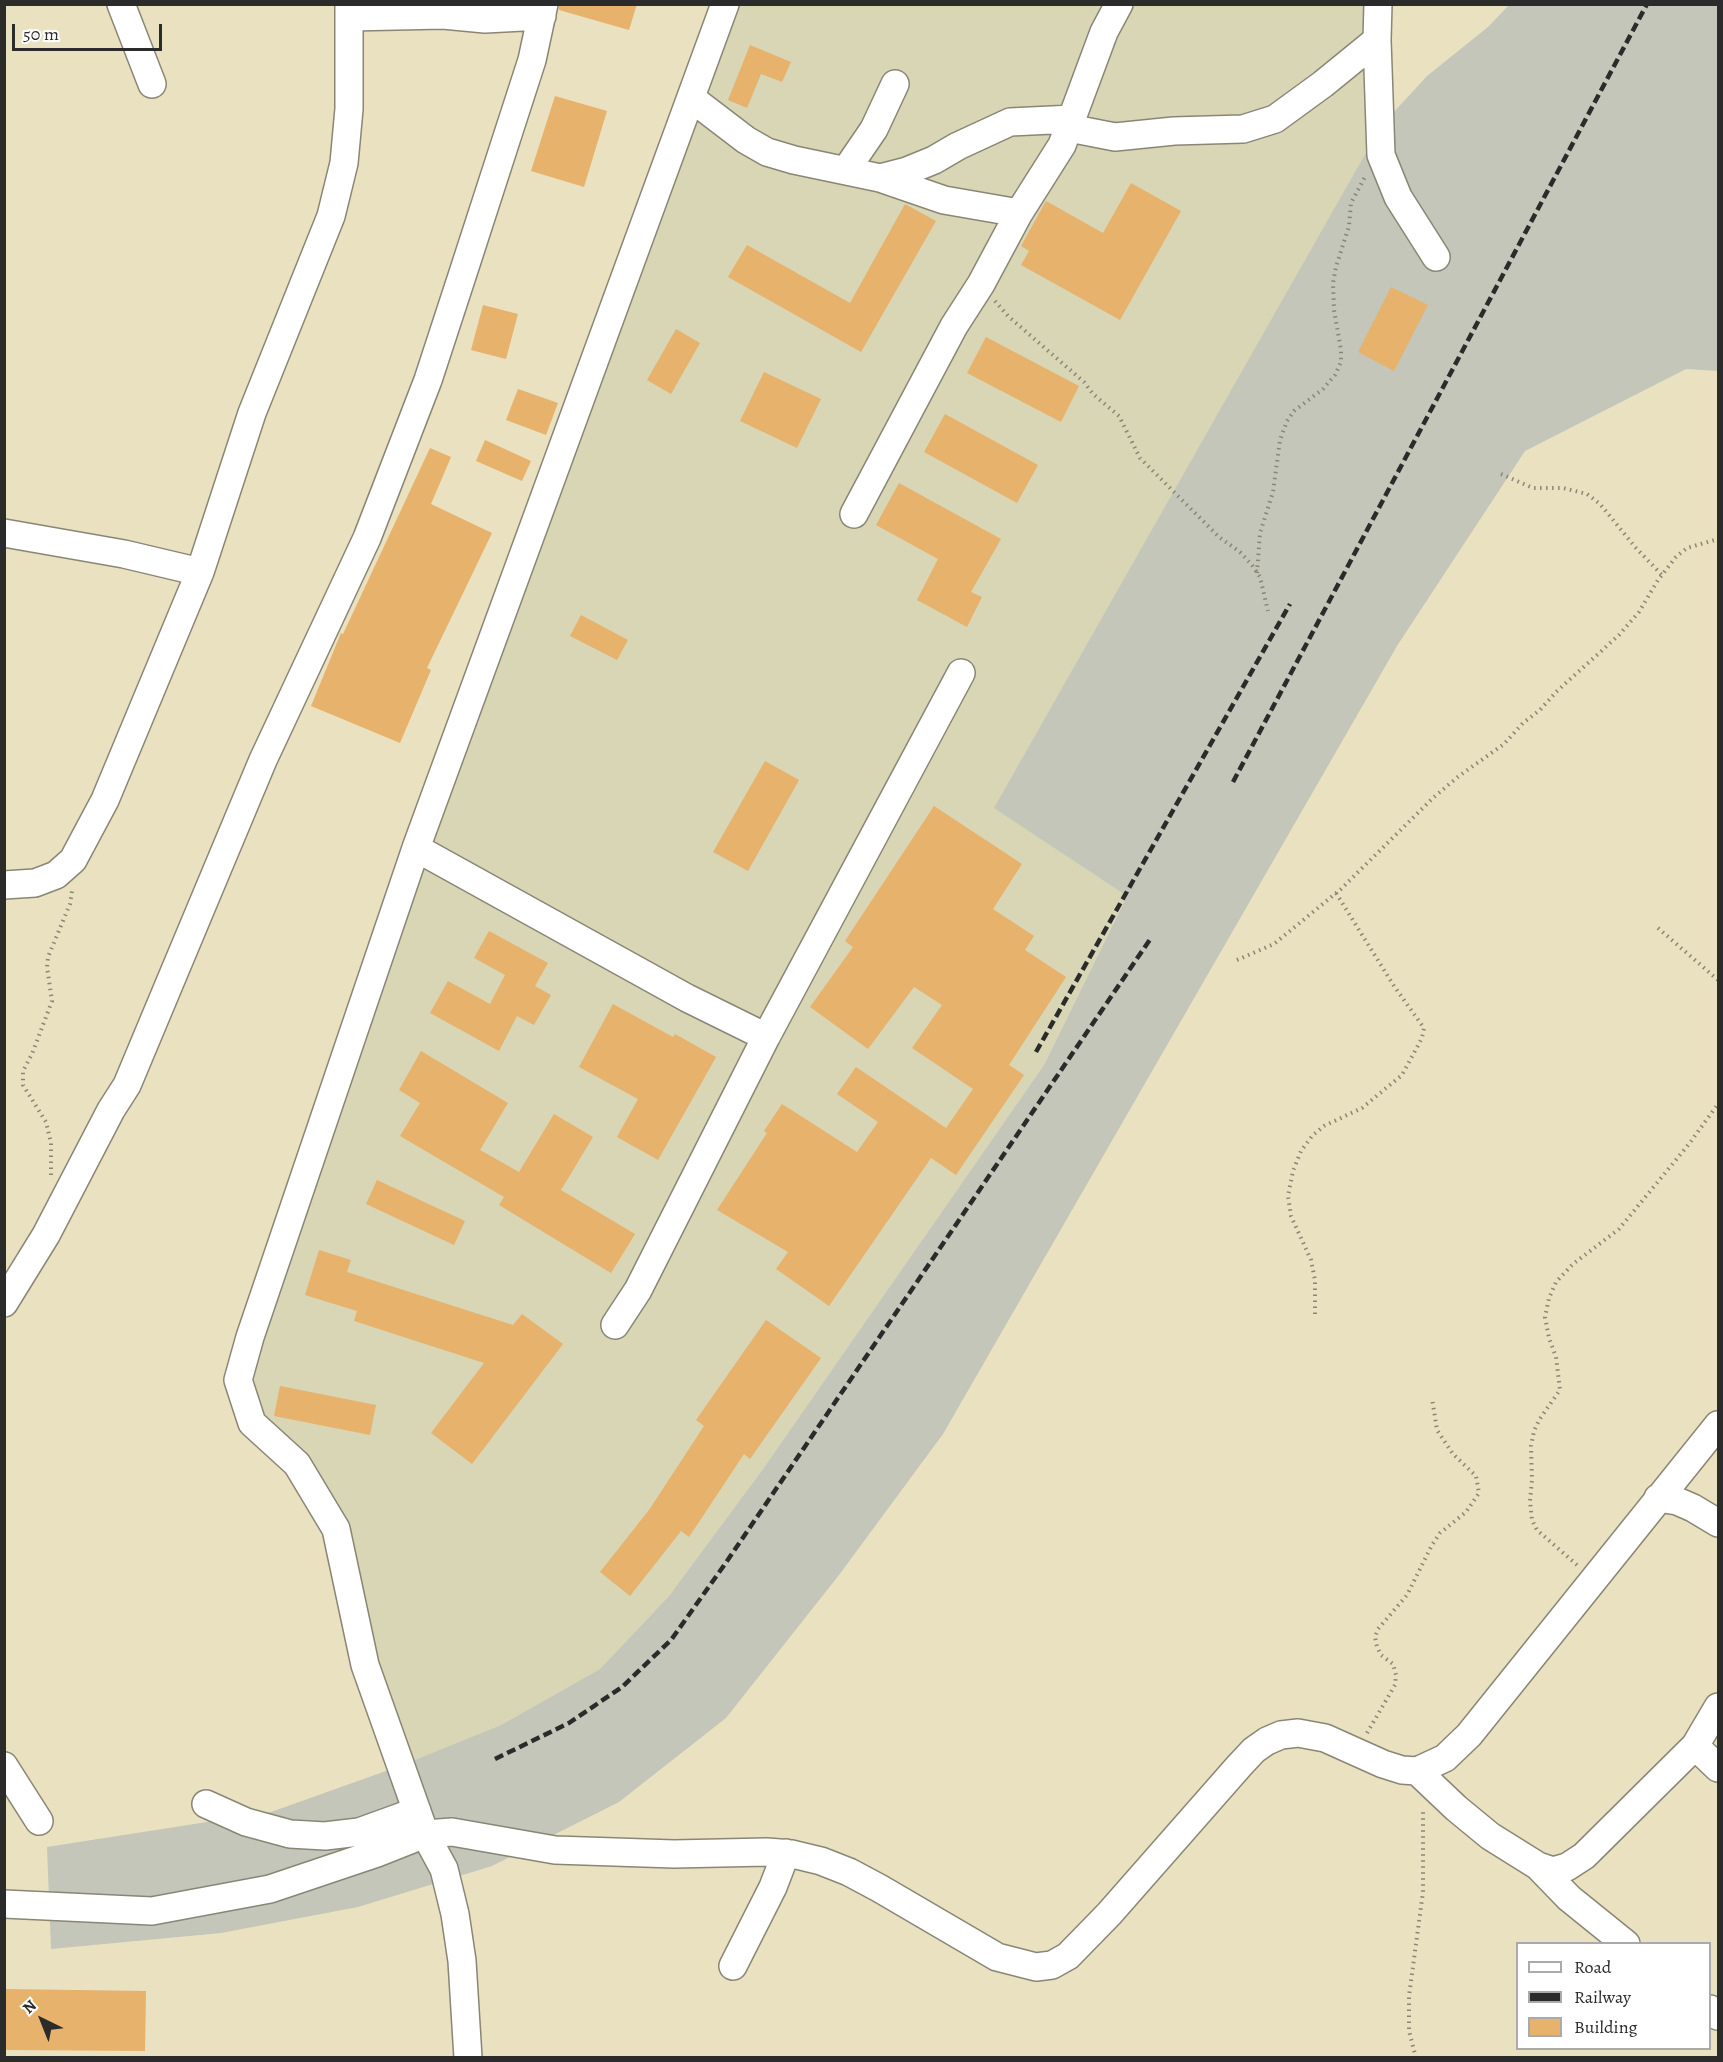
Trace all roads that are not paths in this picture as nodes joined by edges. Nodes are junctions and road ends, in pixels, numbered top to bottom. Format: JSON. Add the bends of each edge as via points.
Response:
{"nodes":[{"id":1,"x":122,"y":4,"type":"edge"},
{"id":2,"x":725,"y":4,"type":"edge"},
{"id":3,"x":1119,"y":4,"type":"edge"},
{"id":4,"x":1378,"y":4,"type":"edge"},
{"id":5,"x":543,"y":10,"type":"edge"},
{"id":6,"x":349,"y":11,"type":"edge"},
{"id":7,"x":1377,"y":39,"type":"junction"},
{"id":8,"x":152,"y":84,"type":"dead end"},
{"id":9,"x":895,"y":84,"type":"dead end"},
{"id":10,"x":691,"y":98,"type":"junction"},
{"id":11,"x":1071,"y":124,"type":"junction"},
{"id":12,"x":846,"y":170,"type":"junction"},
{"id":13,"x":880,"y":178,"type":"junction"},
{"id":14,"x":1019,"y":213,"type":"junction"},
{"id":15,"x":1436,"y":257,"type":"dead end"},
{"id":16,"x":854,"y":514,"type":"dead end"},
{"id":17,"x":4,"y":533,"type":"edge"},
{"id":18,"x":200,"y":572,"type":"junction"},
{"id":19,"x":961,"y":673,"type":"dead end"},
{"id":20,"x":416,"y":848,"type":"junction"},
{"id":21,"x":4,"y":885,"type":"edge"},
{"id":22,"x":766,"y":1037,"type":"junction"},
{"id":23,"x":4,"y":1303,"type":"edge"},
{"id":24,"x":615,"y":1325,"type":"dead end"},
{"id":25,"x":1719,"y":1425,"type":"edge"},
{"id":26,"x":1658,"y":1498,"type":"junction"},
{"id":27,"x":1719,"y":1523,"type":"edge"},
{"id":28,"x":1719,"y":1707,"type":"edge"},
{"id":29,"x":1695,"y":1746,"type":"junction"},
{"id":30,"x":4,"y":1766,"type":"edge"},
{"id":31,"x":1719,"y":1768,"type":"edge"},
{"id":32,"x":1423,"y":1777,"type":"junction"},
{"id":33,"x":206,"y":1804,"type":"dead end"},
{"id":34,"x":39,"y":1821,"type":"dead end"},
{"id":35,"x":421,"y":1822,"type":"junction"},
{"id":36,"x":786,"y":1853,"type":"junction"},
{"id":37,"x":1538,"y":1866,"type":"junction"},
{"id":38,"x":4,"y":1904,"type":"edge"},
{"id":39,"x":1624,"y":1942,"type":"edge"},
{"id":40,"x":733,"y":1966,"type":"dead end"},
{"id":41,"x":468,"y":2058,"type":"edge"}],
"edges":[{"from":1,"to":8,"type":"street"},
{"from":2,"to":10,"type":"street"},
{"from":3,"to":11,"type":"street","via":[[1104,32]]},
{"from":4,"to":7,"type":"street"},
{"from":5,"to":6,"type":"street","via":[[485,19]]},
{"from":5,"to":23,"type":"street","via":[[532,60],[431,369],[371,527],[258,770],[127,1085],[46,1235]]},
{"from":6,"to":18,"type":"street","via":[[347,131],[331,216],[252,413]]},
{"from":7,"to":11,"type":"street","via":[[1275,118],[1243,129],[1115,137]]},
{"from":7,"to":15,"type":"street","via":[[1380,155],[1398,197]]},
{"from":9,"to":12,"type":"street","via":[[874,129]]},
{"from":10,"to":12,"type":"street","via":[[767,152]]},
{"from":10,"to":20,"type":"street"},
{"from":11,"to":13,"type":"street","via":[[1010,122],[934,160]]},
{"from":11,"to":14,"type":"street","via":[[1046,173]]},
{"from":12,"to":13,"type":"street"},
{"from":13,"to":14,"type":"street","via":[[944,200]]},
{"from":14,"to":16,"type":"street"},
{"from":17,"to":18,"type":"street","via":[[92,547]]},
{"from":18,"to":21,"type":"street","via":[[105,800],[73,860],[56,875],[35,883]]},
{"from":19,"to":22,"type":"street"},
{"from":20,"to":22,"type":"street","via":[[687,998]]},
{"from":20,"to":35,"type":"street","via":[[238,1380],[252,1422],[297,1464],[336,1529],[365,1665]]},
{"from":22,"to":24,"type":"street","via":[[639,1290]]},
{"from":25,"to":26,"type":"street"},
{"from":26,"to":27,"type":"street","via":[[1677,1501]]},
{"from":26,"to":32,"type":"street","via":[[1469,1735]]},
{"from":28,"to":29,"type":"street"},
{"from":29,"to":31,"type":"street"},
{"from":29,"to":37,"type":"street","via":[[1584,1856],[1553,1871]]},
{"from":30,"to":34,"type":"street"},
{"from":32,"to":36,"type":"street","via":[[1325,1738],[1298,1733],[1267,1741],[1254,1750],[1068,1956],[1052,1965],[1036,1967],[997,1957],[849,1872]]},
{"from":32,"to":37,"type":"street","via":[[1490,1836]]},
{"from":33,"to":35,"type":"street","via":[[246,1822],[291,1834],[325,1836]]},
{"from":35,"to":36,"type":"street","via":[[452,1832],[555,1850]]},
{"from":35,"to":38,"type":"street","via":[[377,1853],[270,1888],[152,1911]]},
{"from":35,"to":41,"type":"street","via":[[444,1869],[455,1914]]},
{"from":36,"to":40,"type":"street"},
{"from":37,"to":39,"type":"street","via":[[1569,1898]]}]}
